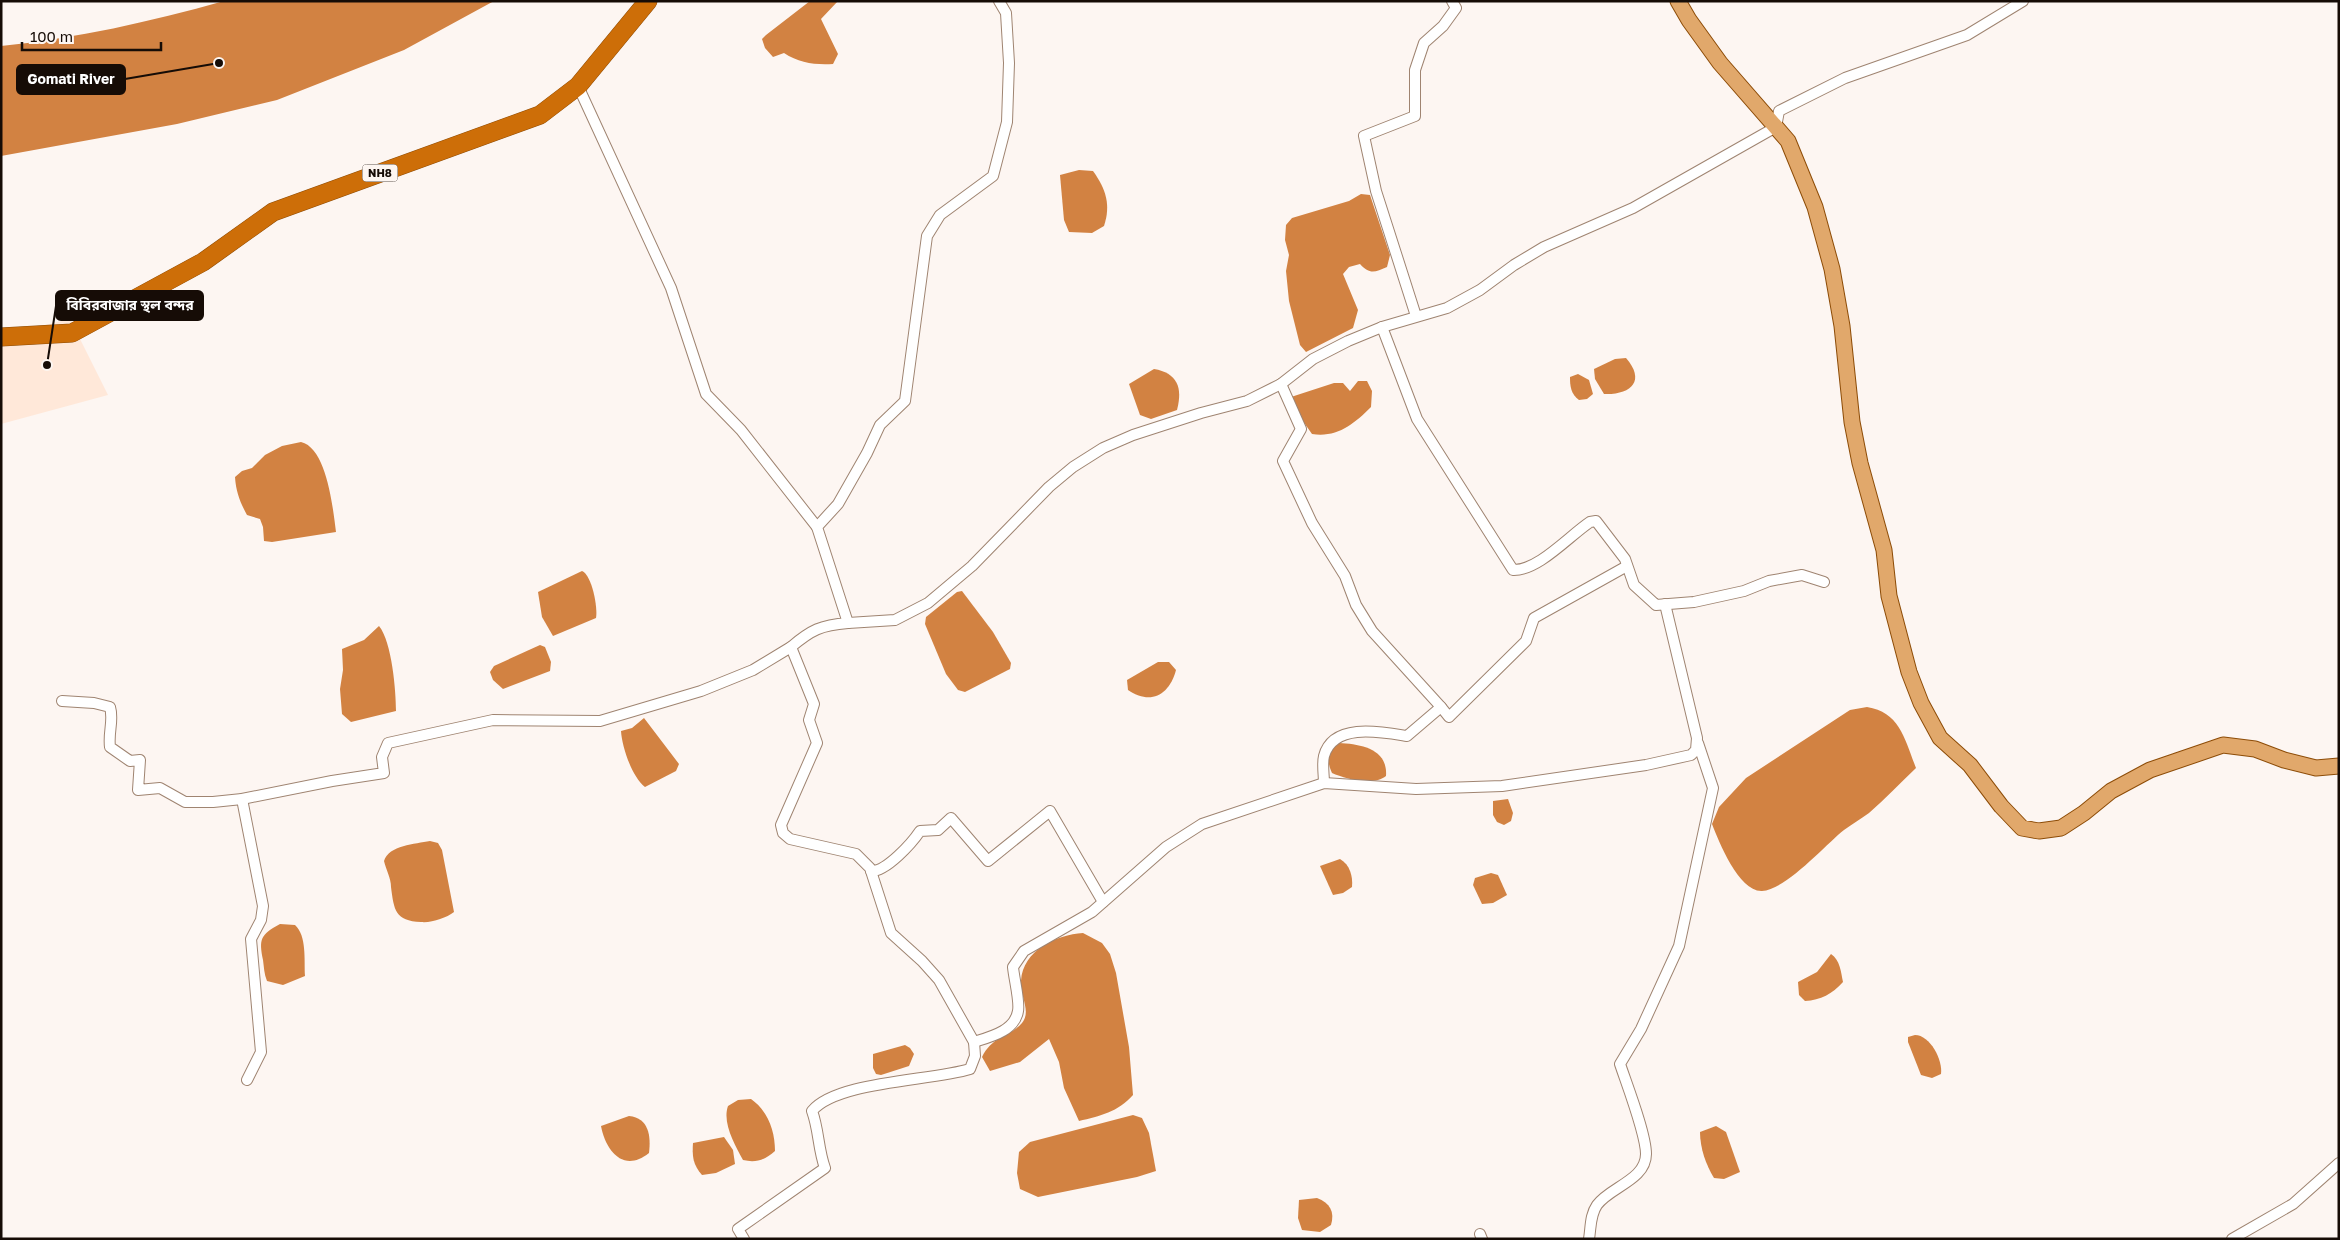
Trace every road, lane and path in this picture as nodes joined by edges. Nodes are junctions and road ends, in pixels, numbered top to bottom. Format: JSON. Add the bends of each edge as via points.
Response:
{"nodes":[{"id":1,"x":648,"y":1,"type":"edge"},
{"id":2,"x":999,"y":1,"type":"edge"},
{"id":3,"x":1452,"y":1,"type":"edge"},
{"id":4,"x":1678,"y":1,"type":"edge"},
{"id":5,"x":2023,"y":1,"type":"edge"},
{"id":6,"x":578,"y":86,"type":"junction"},
{"id":7,"x":1776,"y":127,"type":"junction"},
{"id":8,"x":1416,"y":316,"type":"junction"},
{"id":9,"x":1382,"y":326,"type":"junction"},
{"id":10,"x":1,"y":337,"type":"edge"},
{"id":11,"x":1281,"y":384,"type":"junction"},
{"id":12,"x":817,"y":527,"type":"junction"},
{"id":13,"x":1627,"y":566,"type":"junction"},
{"id":14,"x":1824,"y":582,"type":"dead end"},
{"id":15,"x":1666,"y":604,"type":"junction"},
{"id":16,"x":848,"y":623,"type":"junction"},
{"id":17,"x":791,"y":647,"type":"junction"},
{"id":18,"x":62,"y":701,"type":"dead end"},
{"id":19,"x":1441,"y":708,"type":"junction"},
{"id":20,"x":1697,"y":738,"type":"junction"},
{"id":21,"x":2339,"y":766,"type":"edge"},
{"id":22,"x":1324,"y":783,"type":"junction"},
{"id":23,"x":242,"y":799,"type":"junction"},
{"id":24,"x":871,"y":871,"type":"junction"},
{"id":25,"x":1102,"y":902,"type":"junction"},
{"id":26,"x":974,"y":1042,"type":"junction"},
{"id":27,"x":247,"y":1080,"type":"dead end"},
{"id":28,"x":2339,"y":1163,"type":"edge"},
{"id":29,"x":744,"y":1239,"type":"edge"},
{"id":30,"x":1589,"y":1239,"type":"edge"},
{"id":31,"x":2232,"y":1239,"type":"edge"}],
"edges":[{"from":1,"to":6,"type":"highway","number":"NH8"},
{"from":2,"to":12,"type":"street","via":[[1006,13],[1009,63],[1007,122],[993,176],[940,215],[927,236],[904,401],[880,425],[838,504]]},
{"from":3,"to":8,"type":"street","via":[[1456,8],[1443,26],[1424,43],[1415,70],[1415,116],[1364,136],[1376,191]]},
{"from":4,"to":7,"type":"main road","via":[[1720,63]]},
{"from":5,"to":7,"type":"street","via":[[1967,35],[1845,78],[1779,110]]},
{"from":6,"to":10,"type":"highway","number":"NH8","via":[[540,115],[273,212],[203,262],[72,333]]},
{"from":6,"to":12,"type":"street","via":[[671,288],[706,394],[741,430]]},
{"from":7,"to":8,"type":"street","via":[[1633,208],[1544,247],[1447,308]]},
{"from":7,"to":21,"type":"main road","via":[[1788,142],[1799,166],[1815,207],[1832,269],[1842,326],[1852,422],[1884,550],[1889,596],[1909,672],[1940,738],[1970,765],[2022,828],[2039,831],[2061,828],[2111,791],[2150,770],[2223,745],[2255,749],[2316,768]]},
{"from":8,"to":9,"type":"street"},
{"from":9,"to":11,"type":"street","via":[[1313,359]]},
{"from":9,"to":13,"type":"street","via":[[1417,419],[1513,570],[1523,570],[1596,520]]},
{"from":11,"to":16,"type":"street","via":[[1247,401],[1193,415],[1103,448],[1055,482],[972,566],[928,603],[895,620]]},
{"from":11,"to":19,"type":"street","via":[[1301,429],[1283,461],[1312,523],[1345,576],[1356,605],[1372,631]]},
{"from":12,"to":16,"type":"street"},
{"from":13,"to":15,"type":"street","via":[[1634,585],[1656,605]]},
{"from":13,"to":19,"type":"street","via":[[1534,618],[1526,641],[1449,717]]},
{"from":14,"to":15,"type":"street","via":[[1802,574],[1769,581],[1744,591],[1694,602]]},
{"from":15,"to":20,"type":"street"},
{"from":16,"to":17,"type":"street","via":[[810,631]]},
{"from":17,"to":23,"type":"street","via":[[753,670],[701,691],[636,711],[600,720],[493,720],[388,742],[382,756],[384,773]]},
{"from":17,"to":24,"type":"street","via":[[814,704],[809,720],[817,743],[781,825],[783,833],[790,839],[856,854]]},
{"from":18,"to":23,"type":"street","via":[[110,707],[110,747],[130,761],[140,760],[138,790],[160,788],[185,802]]},
{"from":19,"to":22,"type":"street","via":[[1407,736],[1369,730],[1339,737],[1327,749],[1324,758]]},
{"from":20,"to":22,"type":"street","via":[[1696,750],[1691,755],[1646,765],[1502,786],[1416,789]]},
{"from":20,"to":30,"type":"street","via":[[1713,788],[1680,946],[1641,1029],[1620,1064],[1643,1139],[1644,1164],[1636,1175],[1597,1205],[1591,1217]]},
{"from":22,"to":25,"type":"street","via":[[1202,824],[1166,846]]},
{"from":23,"to":27,"type":"street","via":[[263,906],[261,920],[251,939],[261,1052]]},
{"from":24,"to":25,"type":"street","via":[[888,864],[908,847],[920,831],[938,830],[951,818],[988,861],[1050,811]]},
{"from":24,"to":26,"type":"street","via":[[891,933],[939,980]]},
{"from":25,"to":26,"type":"street","via":[[1092,912],[1024,951],[1013,967],[1018,1012],[999,1034]]},
{"from":26,"to":29,"type":"street","via":[[975,1056],[970,1069],[855,1090],[819,1103],[812,1112],[825,1168],[738,1229]]},
{"from":28,"to":31,"type":"street","via":[[2293,1204]]}]}
